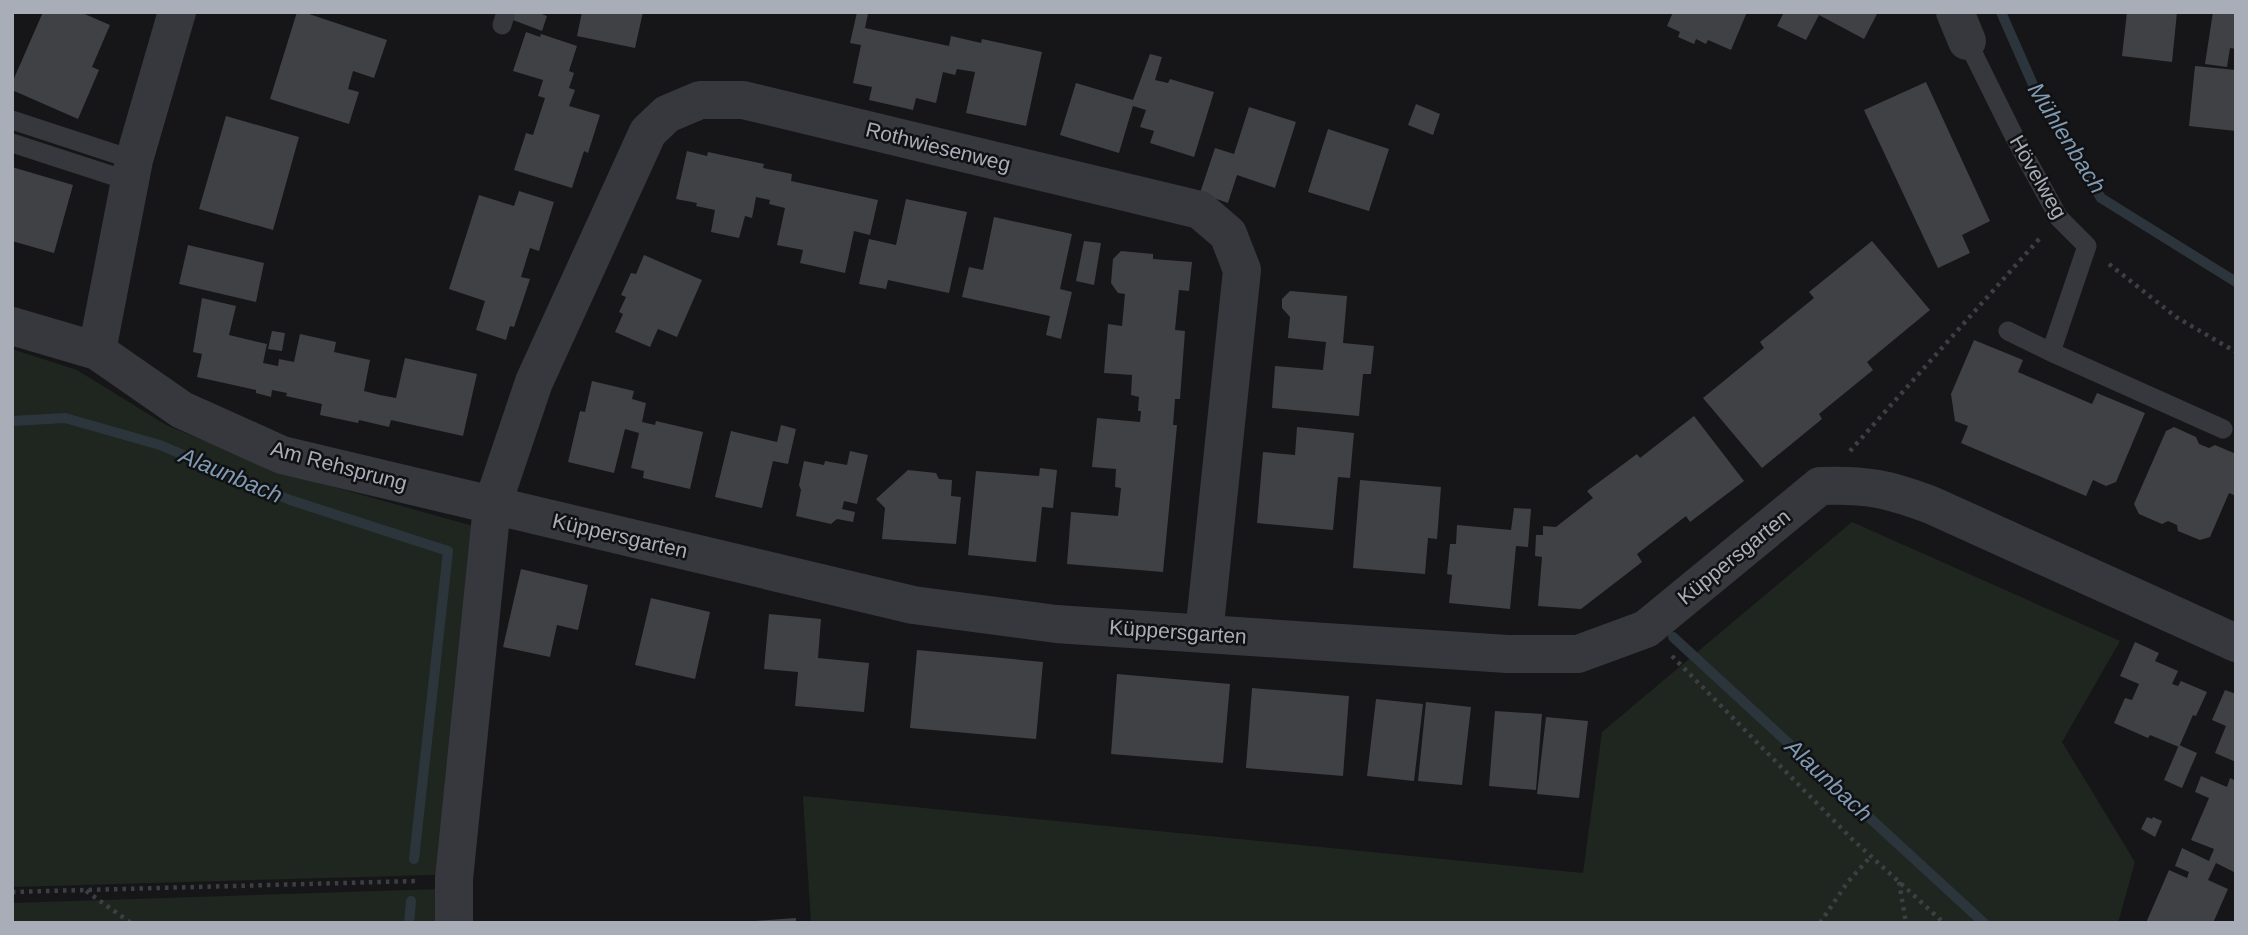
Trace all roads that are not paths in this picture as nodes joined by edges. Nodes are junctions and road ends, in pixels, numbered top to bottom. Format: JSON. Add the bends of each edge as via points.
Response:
{"nodes":[{"id":1,"x":177,"y":12,"type":"edge"},
{"id":2,"x":1961,"y":27,"type":"edge"},
{"id":3,"x":12,"y":120,"type":"edge"},
{"id":4,"x":12,"y":143,"type":"edge"},
{"id":5,"x":132,"y":171,"type":"junction"},
{"id":6,"x":12,"y":326,"type":"edge"},
{"id":7,"x":2008,"y":331,"type":"dead end"},
{"id":8,"x":97,"y":351,"type":"junction"},
{"id":9,"x":2051,"y":352,"type":"junction"},
{"id":10,"x":2223,"y":429,"type":"dead end"},
{"id":11,"x":492,"y":506,"type":"junction"},
{"id":12,"x":1204,"y":634,"type":"junction"},
{"id":13,"x":2236,"y":643,"type":"edge"},
{"id":14,"x":454,"y":923,"type":"edge"}],
"edges":[{"from":1,"to":5,"type":"street"},
{"from":2,"to":9,"type":"lane","name":"Hövelweg","via":[[2059,218],[2087,246]]},
{"from":3,"to":5,"type":"lane"},
{"from":4,"to":5,"type":"lane"},
{"from":5,"to":8,"type":"street"},
{"from":6,"to":8,"type":"street","name":"Am Rehsprung"},
{"from":7,"to":9,"type":"lane"},
{"from":8,"to":11,"type":"street","name":"Am Rehsprung","via":[[182,410],[282,455]]},
{"from":9,"to":10,"type":"lane"},
{"from":11,"to":12,"type":"street","name":"Küppersgarten","via":[[913,605],[1056,624]]},
{"from":11,"to":12,"type":"street","name":"Rothwiesenweg","via":[[534,382],[648,132],[667,114],[700,100],[743,100],[1200,210],[1228,234],[1242,270]]},
{"from":11,"to":14,"type":"street","via":[[454,879]]},
{"from":12,"to":13,"type":"street","name":"Küppersgarten","via":[[1507,654],[1578,654],[1646,629],[1821,486],[1852,484],[1905,495]]}]}
